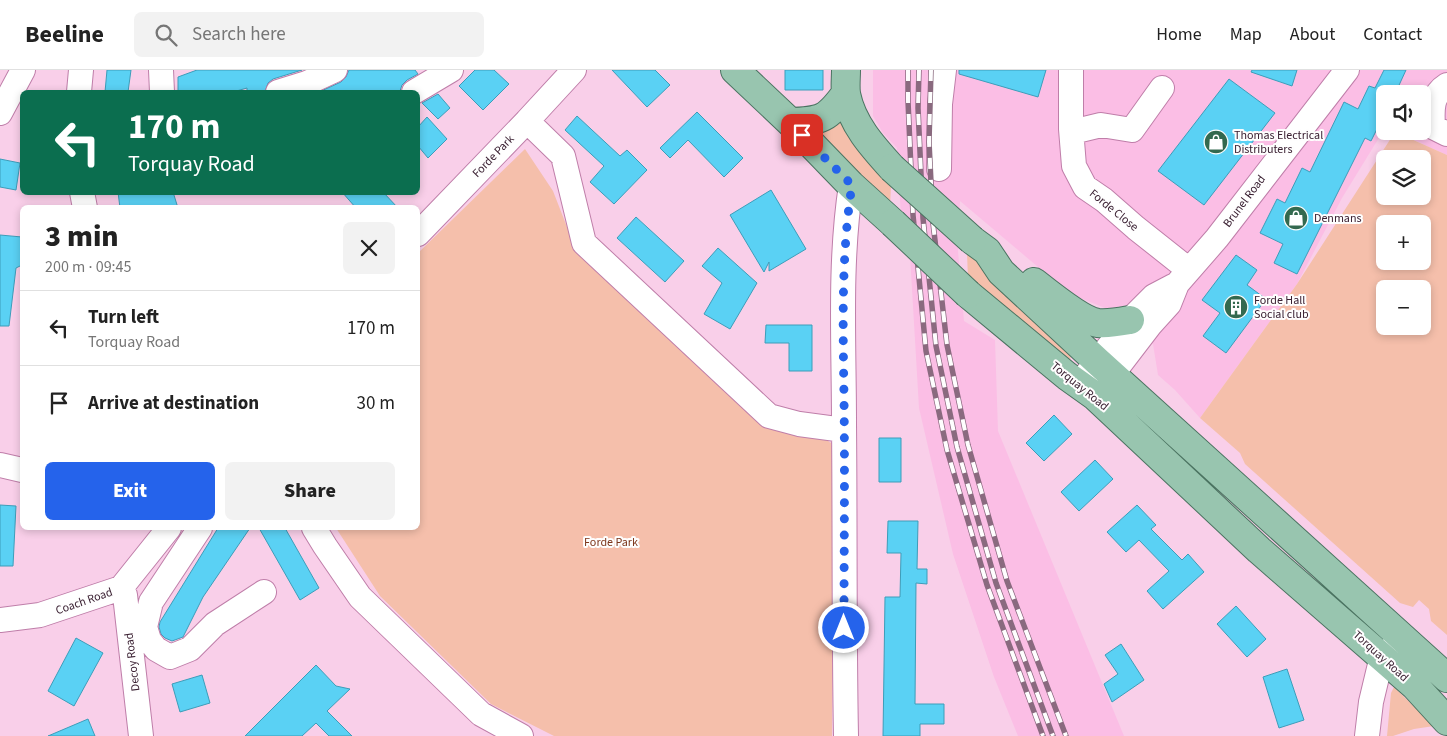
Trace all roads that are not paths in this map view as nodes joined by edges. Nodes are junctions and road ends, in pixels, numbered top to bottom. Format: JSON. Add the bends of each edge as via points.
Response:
{"nodes":[{"id":1,"x":23,"y":70,"type":"edge"},
{"id":2,"x":81,"y":70,"type":"edge"},
{"id":3,"x":160,"y":70,"type":"edge"},
{"id":4,"x":335,"y":70,"type":"edge"},
{"id":5,"x":451,"y":70,"type":"edge"},
{"id":6,"x":574,"y":70,"type":"edge"},
{"id":7,"x":735,"y":70,"type":"edge"},
{"id":8,"x":944,"y":70,"type":"edge"},
{"id":9,"x":1071,"y":70,"type":"edge"},
{"id":10,"x":1347,"y":70,"type":"edge"},
{"id":11,"x":846,"y":81,"type":"edge"},
{"id":12,"x":1447,"y":85,"type":"edge"},
{"id":13,"x":1162,"y":88,"type":"dead end"},
{"id":14,"x":79,"y":90,"type":"edge"},
{"id":15,"x":162,"y":90,"type":"edge"},
{"id":16,"x":285,"y":90,"type":"edge"},
{"id":17,"x":417,"y":90,"type":"edge"},
{"id":18,"x":0,"y":113,"type":"edge"},
{"id":19,"x":527,"y":121,"type":"junction"},
{"id":20,"x":790,"y":122,"type":"junction"},
{"id":21,"x":1072,"y":132,"type":"junction"},
{"id":22,"x":1447,"y":134,"type":"edge"},
{"id":23,"x":939,"y":169,"type":"dead end"},
{"id":24,"x":852,"y":185,"type":"junction"},
{"id":25,"x":420,"y":232,"type":"edge"},
{"id":26,"x":979,"y":245,"type":"junction"},
{"id":27,"x":1183,"y":277,"type":"junction"},
{"id":28,"x":1130,"y":320,"type":"junction"},
{"id":29,"x":1105,"y":368,"type":"junction"},
{"id":30,"x":1087,"y":390,"type":"junction"},
{"id":31,"x":844,"y":430,"type":"junction"},
{"id":32,"x":0,"y":465,"type":"edge"},
{"id":33,"x":20,"y":470,"type":"edge"},
{"id":34,"x":167,"y":530,"type":"edge"},
{"id":35,"x":199,"y":530,"type":"edge"},
{"id":36,"x":315,"y":530,"type":"edge"},
{"id":37,"x":121,"y":588,"type":"junction"},
{"id":38,"x":264,"y":592,"type":"dead end"},
{"id":39,"x":0,"y":620,"type":"edge"},
{"id":40,"x":1403,"y":638,"type":"junction"},
{"id":41,"x":1382,"y":656,"type":"junction"},
{"id":42,"x":1447,"y":678,"type":"edge"},
{"id":43,"x":1447,"y":721,"type":"edge"},
{"id":44,"x":143,"y":734,"type":"edge"},
{"id":45,"x":521,"y":736,"type":"edge"},
{"id":46,"x":846,"y":736,"type":"edge"},
{"id":47,"x":1368,"y":736,"type":"edge"}],
"edges":[{"from":1,"to":18,"type":"street"},
{"from":2,"to":14,"type":"street"},
{"from":3,"to":15,"type":"street"},
{"from":4,"to":16,"type":"street"},
{"from":5,"to":17,"type":"street"},
{"from":6,"to":19,"type":"street","name":"Forde Park"},
{"from":7,"to":20,"type":"main road","name":"Torquay Road"},
{"from":8,"to":23,"type":"street"},
{"from":9,"to":21,"type":"street","name":"Forde Close"},
{"from":10,"to":27,"type":"street","name":"Brunel Road"},
{"from":11,"to":20,"type":"main road","via":[[833,112],[815,121]]},
{"from":11,"to":26,"type":"main road","bridge":true,"via":[[854,118],[869,142],[892,168]]},
{"from":12,"to":22,"type":"street","via":[[1435,96],[1432,112],[1433,128]]},
{"from":13,"to":21,"type":"street","via":[[1132,130],[1100,126]]},
{"from":19,"to":25,"type":"street","name":"Forde Park"},
{"from":19,"to":31,"type":"street","via":[[563,156],[584,243],[769,416]]},
{"from":20,"to":24,"type":"main road","name":"Torquay Road"},
{"from":21,"to":27,"type":"street","name":"Forde Close","via":[[1074,166],[1085,187],[1136,228]]},
{"from":24,"to":30,"type":"main road","name":"Torquay Road","bridge":true,"via":[[968,294]]},
{"from":24,"to":31,"type":"street","via":[[847,215],[842,338]]},
{"from":26,"to":28,"type":"main road","via":[[1014,265],[1052,297],[1085,318],[1096,323]]},
{"from":26,"to":29,"type":"main road","via":[[1000,272]]},
{"from":27,"to":28,"type":"street","name":"Brunel Road","via":[[1154,296]]},
{"from":27,"to":29,"type":"street","name":"Brunel Road","via":[[1169,304]]},
{"from":28,"to":29,"type":"street","name":"Brunel Road"},
{"from":29,"to":30,"type":"street","name":"Brunel Road"},
{"from":29,"to":40,"type":"main road"},
{"from":30,"to":41,"type":"main road","name":"Torquay Road","via":[[1259,550]]},
{"from":31,"to":46,"type":"street"},
{"from":32,"to":33,"type":"street"},
{"from":34,"to":37,"type":"street","name":"Coach Road"},
{"from":35,"to":38,"type":"street","via":[[152,602],[145,627],[156,649],[170,657],[190,649],[215,624]]},
{"from":36,"to":45,"type":"street","via":[[360,597],[481,714]]},
{"from":37,"to":39,"type":"street","name":"Coach Road","via":[[40,615]]},
{"from":37,"to":44,"type":"street","name":"Decoy Road","via":[[125,595]]},
{"from":40,"to":41,"type":"street"},
{"from":40,"to":42,"type":"main road"},
{"from":41,"to":43,"type":"main road","name":"Torquay Road"},
{"from":41,"to":47,"type":"street","via":[[1371,702]]}]}
